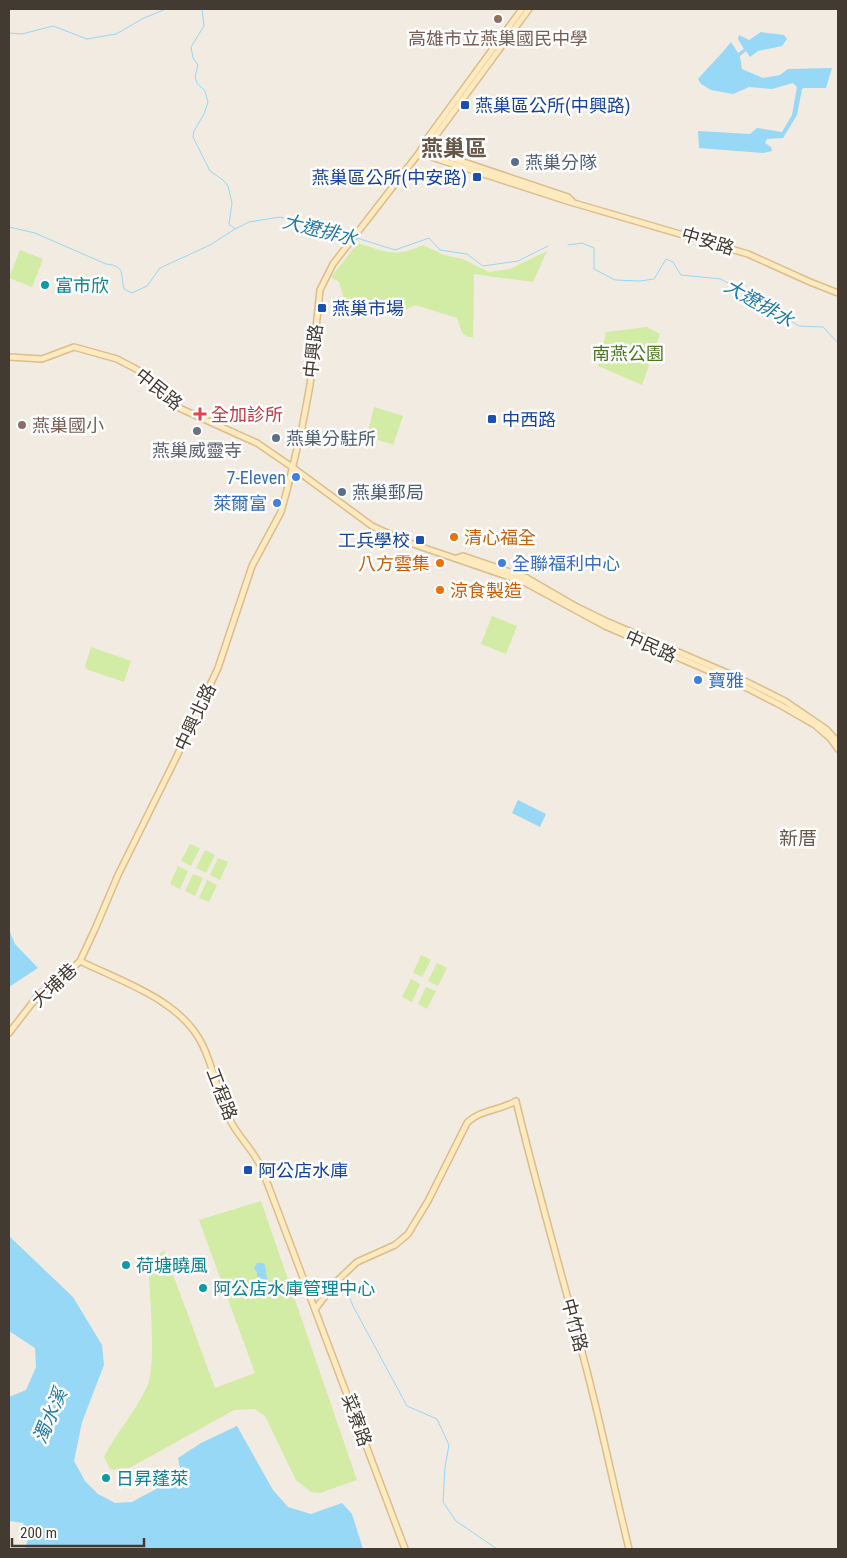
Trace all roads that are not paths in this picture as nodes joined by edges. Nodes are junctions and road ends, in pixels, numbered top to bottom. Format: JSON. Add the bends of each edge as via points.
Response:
{"nodes":[{"id":1,"x":522,"y":9,"type":"edge"},
{"id":2,"x":529,"y":9,"type":"edge"},
{"id":3,"x":424,"y":148,"type":"junction"},
{"id":4,"x":419,"y":153,"type":"junction"},
{"id":5,"x":572,"y":202,"type":"junction"},
{"id":6,"x":838,"y":293,"type":"edge"},
{"id":7,"x":9,"y":357,"type":"edge"},
{"id":8,"x":292,"y":467,"type":"junction"},
{"id":9,"x":456,"y":558,"type":"junction"},
{"id":10,"x":838,"y":742,"type":"edge"},
{"id":11,"x":838,"y":748,"type":"edge"},
{"id":12,"x":80,"y":961,"type":"junction"},
{"id":13,"x":9,"y":1033,"type":"edge"},
{"id":14,"x":316,"y":1308,"type":"junction"},
{"id":15,"x":405,"y":1549,"type":"edge"},
{"id":16,"x":629,"y":1549,"type":"edge"}],
"edges":[{"from":1,"to":3,"type":"street"},
{"from":2,"to":3,"type":"street"},
{"from":3,"to":4,"type":"street"},
{"from":3,"to":5,"type":"street","name":"中安路","via":[[568,197]]},
{"from":4,"to":5,"type":"street","name":"中安路"},
{"from":4,"to":8,"type":"street","name":"中興路","via":[[333,264],[320,290],[310,385]]},
{"from":5,"to":6,"type":"street","name":"中安路","via":[[748,254]]},
{"from":7,"to":8,"type":"street","name":"中民路","via":[[42,360],[74,346],[117,359],[138,370],[177,407],[257,443]]},
{"from":8,"to":9,"type":"street","name":"中民路","via":[[372,526]]},
{"from":8,"to":12,"type":"street","name":"中興北路","via":[[280,512],[252,566],[218,668]]},
{"from":9,"to":10,"type":"street","name":"中民路","via":[[463,556],[525,577],[608,622],[739,678],[785,701],[826,729]]},
{"from":9,"to":11,"type":"street","name":"中民路","via":[[524,582],[605,626],[737,683],[815,725]]},
{"from":12,"to":13,"type":"street","name":"大埔巷","via":[[62,979],[40,993]]},
{"from":12,"to":14,"type":"street","name":"工程路","via":[[160,1000],[197,1035],[231,1124],[254,1152],[262,1169]]},
{"from":14,"to":15,"type":"street","name":"菜寮路"},
{"from":14,"to":16,"type":"street","name":"中竹路","via":[[357,1262],[394,1245],[408,1234],[467,1123],[472,1118],[516,1101],[592,1391]]}]}
